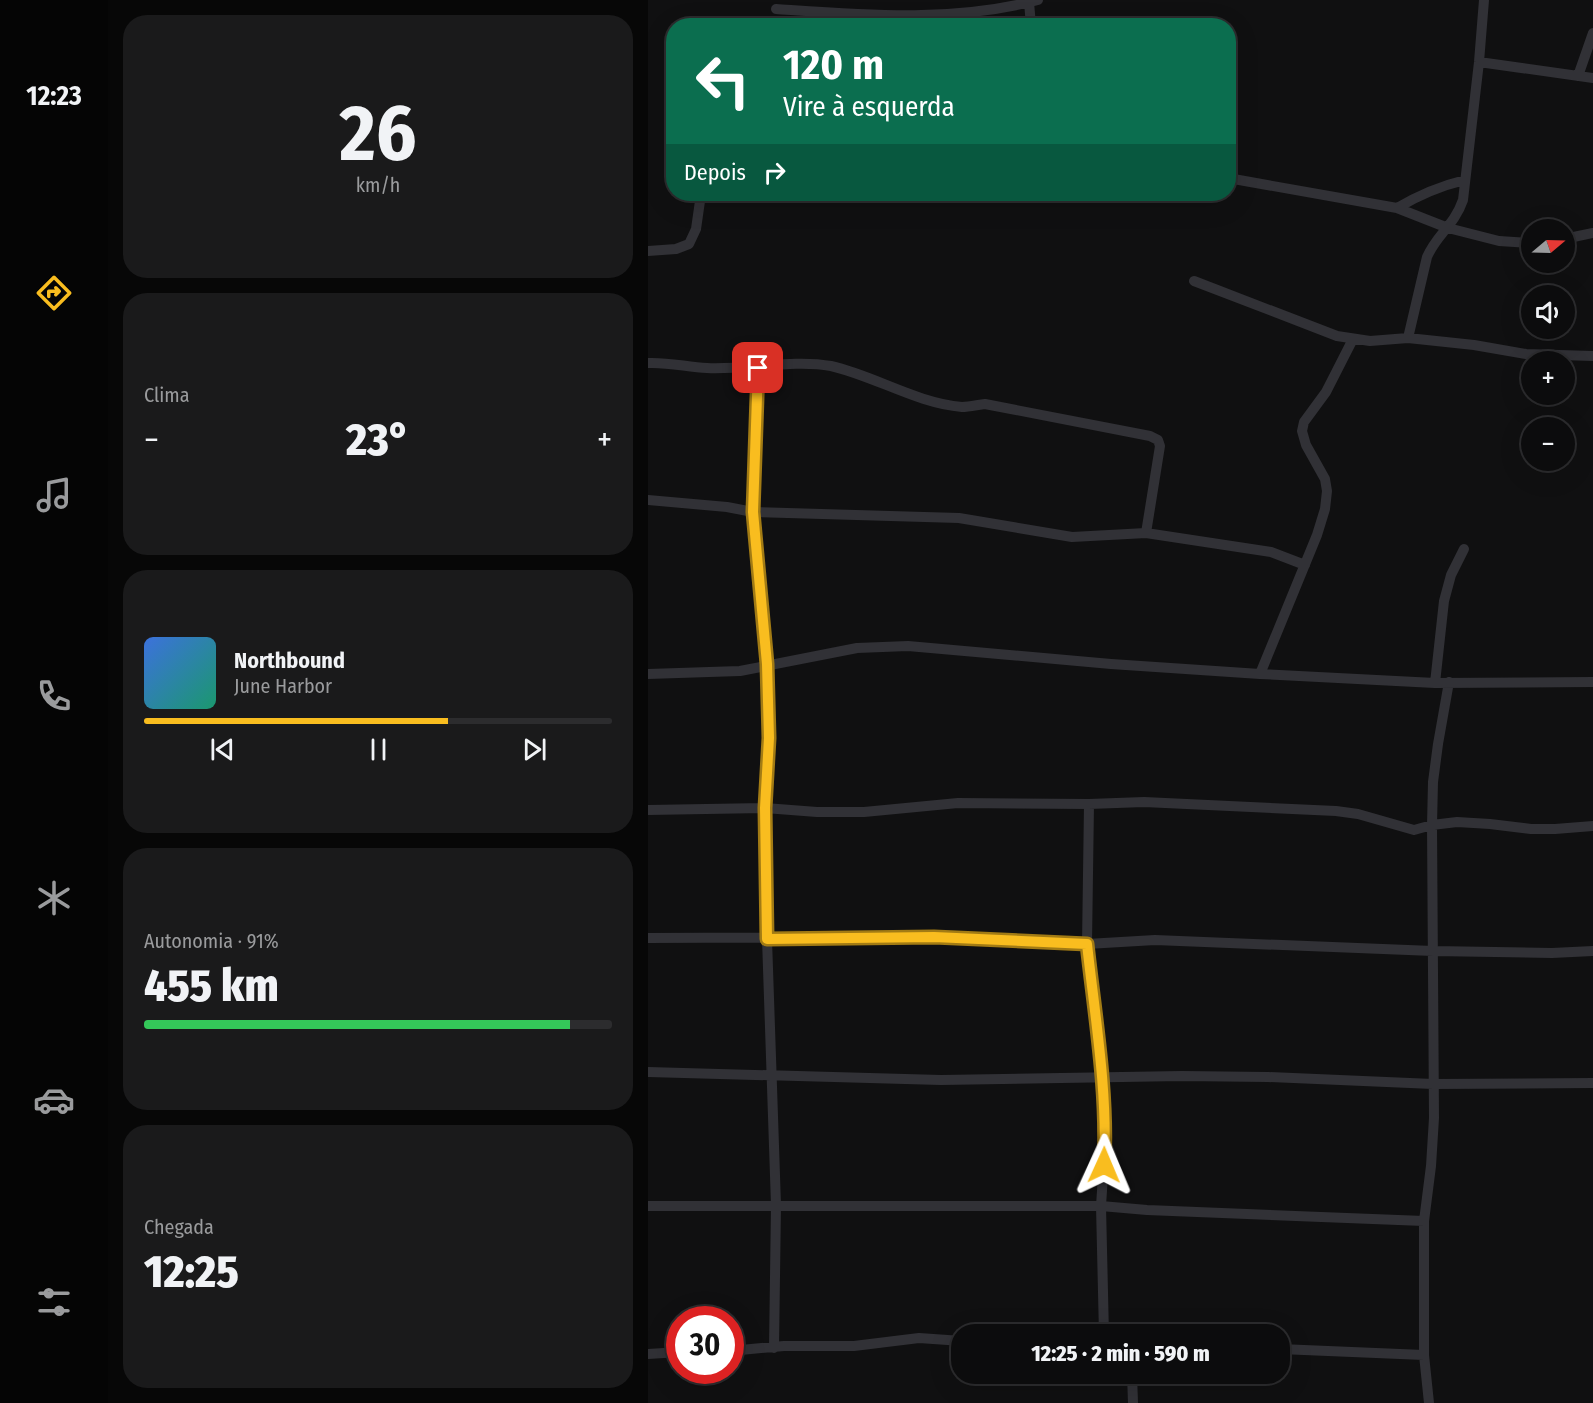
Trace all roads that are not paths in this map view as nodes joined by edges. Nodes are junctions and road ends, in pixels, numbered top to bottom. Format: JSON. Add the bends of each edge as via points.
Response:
{"nodes":[{"id":1,"x":1484,"y":0,"type":"edge"},
{"id":2,"x":1033,"y":1,"type":"edge"},
{"id":3,"x":776,"y":9,"type":"dead end"},
{"id":4,"x":1032,"y":18,"type":"edge"},
{"id":5,"x":1593,"y":33,"type":"edge"},
{"id":6,"x":1479,"y":62,"type":"junction"},
{"id":7,"x":1578,"y":76,"type":"junction"},
{"id":8,"x":1593,"y":78,"type":"edge"},
{"id":9,"x":1236,"y":179,"type":"edge"},
{"id":10,"x":1465,"y":180,"type":"junction"},
{"id":11,"x":700,"y":201,"type":"edge"},
{"id":12,"x":1397,"y":208,"type":"junction"},
{"id":13,"x":1448,"y":228,"type":"junction"},
{"id":14,"x":1593,"y":233,"type":"edge"},
{"id":15,"x":1575,"y":237,"type":"edge"},
{"id":16,"x":1521,"y":242,"type":"edge"},
{"id":17,"x":648,"y":251,"type":"edge"},
{"id":18,"x":1194,"y":281,"type":"dead end"},
{"id":19,"x":1408,"y":338,"type":"junction"},
{"id":20,"x":1353,"y":339,"type":"junction"},
{"id":21,"x":1593,"y":356,"type":"edge"},
{"id":22,"x":648,"y":363,"type":"edge"},
{"id":23,"x":758,"y":368,"type":"junction"},
{"id":24,"x":648,"y":500,"type":"edge"},
{"id":25,"x":753,"y":512,"type":"junction"},
{"id":26,"x":1146,"y":533,"type":"junction"},
{"id":27,"x":1464,"y":549,"type":"dead end"},
{"id":28,"x":1305,"y":565,"type":"junction"},
{"id":29,"x":767,"y":664,"type":"junction"},
{"id":30,"x":648,"y":674,"type":"edge"},
{"id":31,"x":1260,"y":674,"type":"junction"},
{"id":32,"x":1435,"y":682,"type":"junction"},
{"id":33,"x":1449,"y":682,"type":"junction"},
{"id":34,"x":1593,"y":682,"type":"edge"},
{"id":35,"x":1089,"y":804,"type":"junction"},
{"id":36,"x":765,"y":808,"type":"junction"},
{"id":37,"x":648,"y":810,"type":"edge"},
{"id":38,"x":1432,"y":825,"type":"junction"},
{"id":39,"x":1593,"y":826,"type":"edge"},
{"id":40,"x":648,"y":938,"type":"edge"},
{"id":41,"x":767,"y":939,"type":"junction"},
{"id":42,"x":1087,"y":944,"type":"junction"},
{"id":43,"x":1433,"y":951,"type":"junction"},
{"id":44,"x":1593,"y":951,"type":"edge"},
{"id":45,"x":648,"y":1072,"type":"edge"},
{"id":46,"x":773,"y":1074,"type":"junction"},
{"id":47,"x":1102,"y":1077,"type":"junction"},
{"id":48,"x":1593,"y":1083,"type":"edge"},
{"id":49,"x":1433,"y":1084,"type":"junction"},
{"id":50,"x":776,"y":1205,"type":"junction"},
{"id":51,"x":648,"y":1206,"type":"edge"},
{"id":52,"x":1101,"y":1206,"type":"junction"},
{"id":53,"x":1424,"y":1221,"type":"junction"},
{"id":54,"x":1104,"y":1324,"type":"edge"},
{"id":55,"x":951,"y":1340,"type":"edge"},
{"id":56,"x":774,"y":1348,"type":"junction"},
{"id":57,"x":1290,"y":1349,"type":"edge"},
{"id":58,"x":744,"y":1350,"type":"edge"},
{"id":59,"x":666,"y":1353,"type":"edge"},
{"id":60,"x":648,"y":1354,"type":"edge"},
{"id":61,"x":1424,"y":1355,"type":"junction"},
{"id":62,"x":1132,"y":1384,"type":"edge"},
{"id":63,"x":1133,"y":1403,"type":"edge"},
{"id":64,"x":1429,"y":1403,"type":"edge"}],
"edges":[{"from":1,"to":6,"type":"street"},
{"from":2,"to":3,"type":"street","via":[[929,16]]},
{"from":2,"to":4,"type":"street"},
{"from":5,"to":7,"type":"street"},
{"from":6,"to":7,"type":"street"},
{"from":6,"to":10,"type":"street"},
{"from":7,"to":8,"type":"street"},
{"from":9,"to":12,"type":"street"},
{"from":10,"to":12,"type":"street","via":[[1440,186]]},
{"from":10,"to":13,"type":"street","via":[[1458,215]]},
{"from":11,"to":17,"type":"street","via":[[696,229],[689,244]]},
{"from":12,"to":13,"type":"street"},
{"from":13,"to":16,"type":"street"},
{"from":13,"to":19,"type":"street","via":[[1432,244],[1427,257]]},
{"from":14,"to":15,"type":"street"},
{"from":18,"to":20,"type":"street"},
{"from":19,"to":20,"type":"street"},
{"from":19,"to":21,"type":"street","via":[[1526,354]]},
{"from":20,"to":28,"type":"street","via":[[1302,431],[1327,491]]},
{"from":22,"to":23,"type":"street"},
{"from":23,"to":25,"type":"street"},
{"from":23,"to":26,"type":"street","via":[[830,366],[963,407],[985,404],[1150,436],[1160,446]]},
{"from":24,"to":25,"type":"street"},
{"from":25,"to":26,"type":"street","via":[[959,518],[1072,537]]},
{"from":25,"to":29,"type":"street"},
{"from":26,"to":28,"type":"street","via":[[1270,552]]},
{"from":27,"to":32,"type":"street","via":[[1444,601]]},
{"from":28,"to":31,"type":"street"},
{"from":29,"to":30,"type":"street","via":[[740,671]]},
{"from":29,"to":31,"type":"street","via":[[858,648],[908,646]]},
{"from":29,"to":36,"type":"street","via":[[769,738]]},
{"from":31,"to":32,"type":"street"},
{"from":32,"to":33,"type":"street"},
{"from":33,"to":34,"type":"street"},
{"from":33,"to":38,"type":"street","via":[[1437,754]]},
{"from":35,"to":36,"type":"street","via":[[958,803],[864,812]]},
{"from":35,"to":38,"type":"street","via":[[1144,801],[1336,811],[1414,830]]},
{"from":35,"to":42,"type":"street"},
{"from":36,"to":37,"type":"street"},
{"from":36,"to":41,"type":"street"},
{"from":38,"to":39,"type":"street","via":[[1457,822],[1531,829]]},
{"from":38,"to":43,"type":"street"},
{"from":40,"to":41,"type":"street"},
{"from":41,"to":42,"type":"street","via":[[934,937]]},
{"from":41,"to":46,"type":"street"},
{"from":42,"to":43,"type":"street","via":[[1155,940]]},
{"from":42,"to":47,"type":"street"},
{"from":43,"to":44,"type":"street"},
{"from":43,"to":49,"type":"street"},
{"from":45,"to":46,"type":"street"},
{"from":46,"to":47,"type":"street","via":[[941,1080]]},
{"from":46,"to":50,"type":"street"},
{"from":47,"to":49,"type":"street","via":[[1268,1077]]},
{"from":47,"to":52,"type":"street","via":[[1105,1144]]},
{"from":48,"to":49,"type":"street"},
{"from":49,"to":53,"type":"street","via":[[1431,1166]]},
{"from":50,"to":51,"type":"street"},
{"from":50,"to":52,"type":"street"},
{"from":50,"to":56,"type":"street"},
{"from":52,"to":53,"type":"street"},
{"from":52,"to":54,"type":"street"},
{"from":53,"to":61,"type":"street"},
{"from":55,"to":56,"type":"street","via":[[919,1338],[854,1346]]},
{"from":56,"to":58,"type":"street"},
{"from":57,"to":61,"type":"street"},
{"from":59,"to":60,"type":"street"},
{"from":61,"to":64,"type":"street"},
{"from":62,"to":63,"type":"street"}]}
